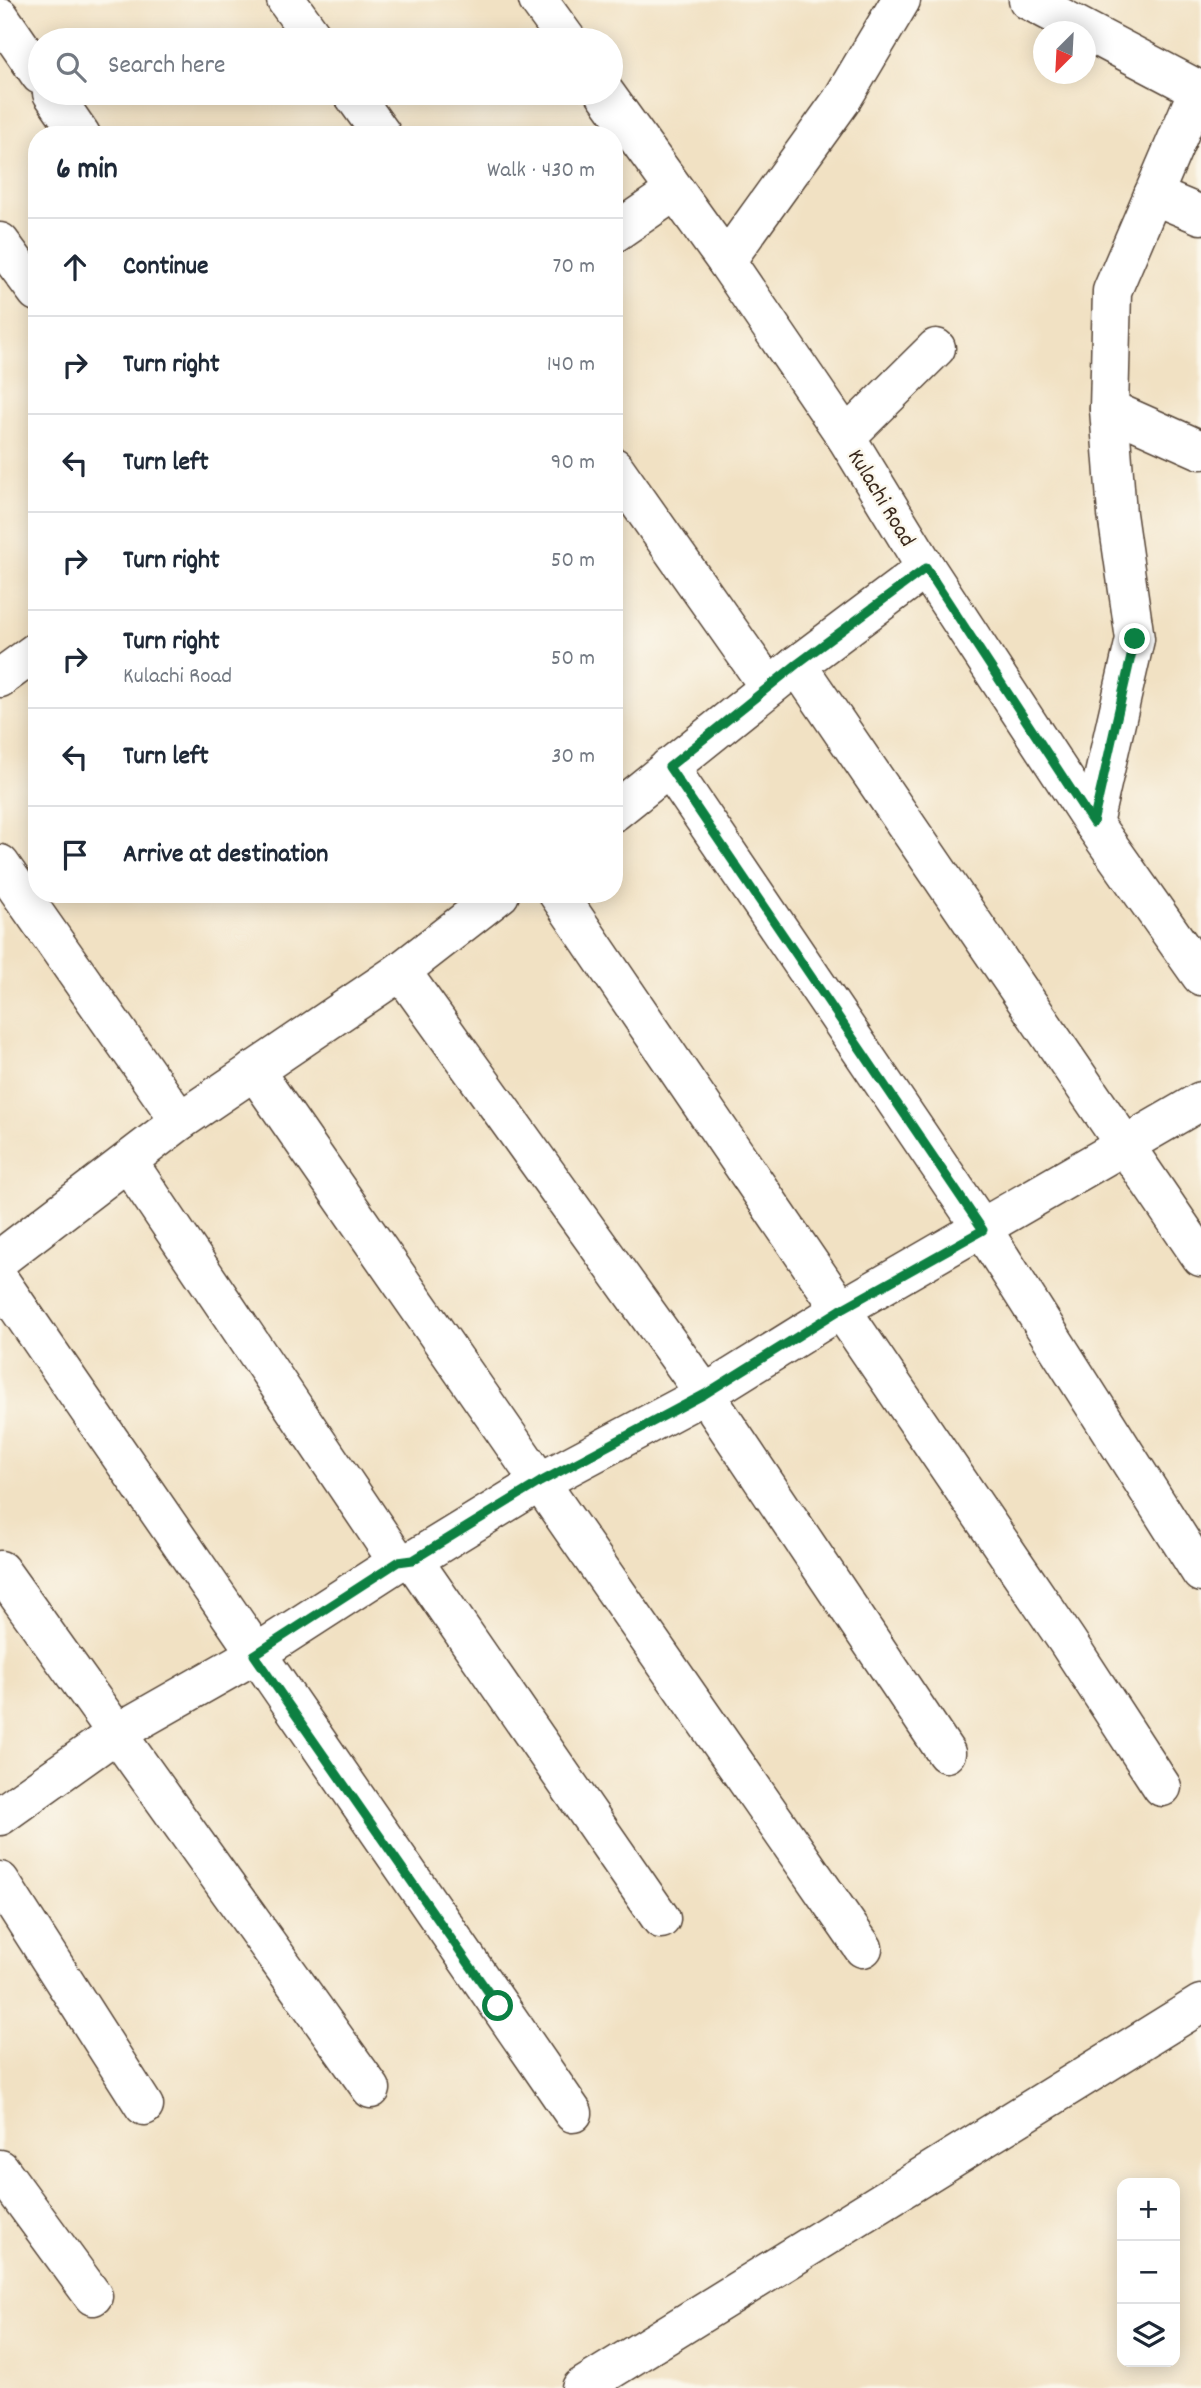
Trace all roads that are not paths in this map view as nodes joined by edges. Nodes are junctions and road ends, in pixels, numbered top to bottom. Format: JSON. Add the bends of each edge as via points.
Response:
{"nodes":[{"id":1,"x":286,"y":0,"type":"edge"},
{"id":2,"x":538,"y":0,"type":"edge"},
{"id":3,"x":901,"y":0,"type":"edge"},
{"id":4,"x":1028,"y":0,"type":"edge"},
{"id":5,"x":0,"y":17,"type":"edge"},
{"id":6,"x":306,"y":28,"type":"edge"},
{"id":7,"x":558,"y":28,"type":"edge"},
{"id":8,"x":28,"y":58,"type":"edge"},
{"id":9,"x":1200,"y":90,"type":"edge"},
{"id":10,"x":60,"y":105,"type":"edge"},
{"id":11,"x":361,"y":105,"type":"edge"},
{"id":12,"x":614,"y":105,"type":"edge"},
{"id":13,"x":75,"y":126,"type":"edge"},
{"id":14,"x":376,"y":126,"type":"edge"},
{"id":15,"x":675,"y":191,"type":"junction"},
{"id":16,"x":1153,"y":195,"type":"junction"},
{"id":17,"x":1201,"y":215,"type":"edge"},
{"id":18,"x":623,"y":227,"type":"edge"},
{"id":19,"x":0,"y":242,"type":"edge"},
{"id":20,"x":726,"y":261,"type":"junction"},
{"id":21,"x":28,"y":280,"type":"edge"},
{"id":22,"x":936,"y":348,"type":"dead end"},
{"id":23,"x":1109,"y":410,"type":"junction"},
{"id":24,"x":846,"y":437,"type":"junction"},
{"id":25,"x":1201,"y":450,"type":"edge"},
{"id":26,"x":623,"y":478,"type":"edge"},
{"id":27,"x":926,"y":568,"type":"junction"},
{"id":28,"x":28,"y":658,"type":"edge"},
{"id":29,"x":783,"y":676,"type":"junction"},
{"id":30,"x":0,"y":678,"type":"edge"},
{"id":31,"x":669,"y":767,"type":"junction"},
{"id":32,"x":623,"y":805,"type":"edge"},
{"id":33,"x":1093,"y":823,"type":"junction"},
{"id":34,"x":0,"y":864,"type":"edge"},
{"id":35,"x":488,"y":903,"type":"edge"},
{"id":36,"x":564,"y":903,"type":"edge"},
{"id":37,"x":401,"y":971,"type":"junction"},
{"id":38,"x":1201,"y":976,"type":"edge"},
{"id":39,"x":254,"y":1070,"type":"junction"},
{"id":40,"x":1201,"y":1101,"type":"edge"},
{"id":41,"x":180,"y":1121,"type":"junction"},
{"id":42,"x":1125,"y":1145,"type":"junction"},
{"id":43,"x":128,"y":1162,"type":"junction"},
{"id":44,"x":983,"y":1230,"type":"junction"},
{"id":45,"x":1201,"y":1257,"type":"edge"},
{"id":46,"x":0,"y":1259,"type":"edge"},
{"id":47,"x":0,"y":1281,"type":"edge"},
{"id":48,"x":840,"y":1310,"type":"junction"},
{"id":49,"x":705,"y":1394,"type":"junction"},
{"id":50,"x":540,"y":1482,"type":"junction"},
{"id":51,"x":405,"y":1561,"type":"junction"},
{"id":52,"x":0,"y":1570,"type":"edge"},
{"id":53,"x":1201,"y":1573,"type":"edge"},
{"id":54,"x":254,"y":1655,"type":"junction"},
{"id":55,"x":115,"y":1734,"type":"junction"},
{"id":56,"x":946,"y":1753,"type":"dead end"},
{"id":57,"x":1162,"y":1787,"type":"dead end"},
{"id":58,"x":0,"y":1816,"type":"edge"},
{"id":59,"x":0,"y":1881,"type":"edge"},
{"id":60,"x":661,"y":1919,"type":"dead end"},
{"id":61,"x":863,"y":1948,"type":"dead end"},
{"id":62,"x":1201,"y":2004,"type":"edge"},
{"id":63,"x":371,"y":2089,"type":"dead end"},
{"id":64,"x":144,"y":2106,"type":"dead end"},
{"id":65,"x":573,"y":2113,"type":"dead end"},
{"id":66,"x":0,"y":2169,"type":"edge"},
{"id":67,"x":93,"y":2296,"type":"dead end"},
{"id":68,"x":622,"y":2377,"type":"edge"},
{"id":69,"x":580,"y":2388,"type":"edge"}],
"edges":[{"from":1,"to":6,"type":"street"},
{"from":2,"to":7,"type":"street"},
{"from":3,"to":20,"type":"street","via":[[841,101]]},
{"from":4,"to":9,"type":"street"},
{"from":5,"to":8,"type":"street"},
{"from":9,"to":16,"type":"street"},
{"from":10,"to":13,"type":"street"},
{"from":11,"to":14,"type":"street"},
{"from":12,"to":15,"type":"street","name":"Kulachi Road"},
{"from":15,"to":18,"type":"street"},
{"from":15,"to":20,"type":"street","name":"Kulachi Road"},
{"from":16,"to":17,"type":"street"},
{"from":16,"to":23,"type":"street","via":[[1112,290]]},
{"from":19,"to":21,"type":"street"},
{"from":20,"to":24,"type":"street","name":"Kulachi Road"},
{"from":22,"to":24,"type":"street"},
{"from":23,"to":25,"type":"street"},
{"from":23,"to":33,"type":"street","via":[[1117,514],[1135,639]]},
{"from":24,"to":27,"type":"street","name":"Kulachi Road"},
{"from":26,"to":29,"type":"street"},
{"from":27,"to":29,"type":"street"},
{"from":27,"to":33,"type":"street","name":"Kulachi Road"},
{"from":28,"to":30,"type":"street"},
{"from":29,"to":31,"type":"street"},
{"from":29,"to":42,"type":"street"},
{"from":31,"to":32,"type":"street"},
{"from":31,"to":44,"type":"street"},
{"from":33,"to":38,"type":"street","name":"Kulachi Road"},
{"from":34,"to":41,"type":"street"},
{"from":35,"to":37,"type":"street"},
{"from":36,"to":48,"type":"street"},
{"from":37,"to":39,"type":"street"},
{"from":37,"to":49,"type":"street"},
{"from":39,"to":41,"type":"street"},
{"from":39,"to":50,"type":"street"},
{"from":40,"to":42,"type":"street"},
{"from":41,"to":43,"type":"street"},
{"from":42,"to":44,"type":"street"},
{"from":42,"to":45,"type":"street"},
{"from":43,"to":46,"type":"street"},
{"from":43,"to":51,"type":"street"},
{"from":44,"to":48,"type":"street"},
{"from":44,"to":53,"type":"street"},
{"from":47,"to":54,"type":"street"},
{"from":48,"to":49,"type":"street"},
{"from":48,"to":57,"type":"street","via":[[1067,1640]]},
{"from":49,"to":50,"type":"street"},
{"from":49,"to":56,"type":"street"},
{"from":50,"to":51,"type":"street"},
{"from":50,"to":61,"type":"street"},
{"from":51,"to":54,"type":"street"},
{"from":51,"to":60,"type":"street"},
{"from":52,"to":55,"type":"street"},
{"from":54,"to":55,"type":"street"},
{"from":54,"to":65,"type":"street"},
{"from":55,"to":58,"type":"street"},
{"from":55,"to":63,"type":"street"},
{"from":59,"to":64,"type":"street"},
{"from":62,"to":68,"type":"street"},
{"from":66,"to":67,"type":"street"},
{"from":68,"to":69,"type":"street"}]}
